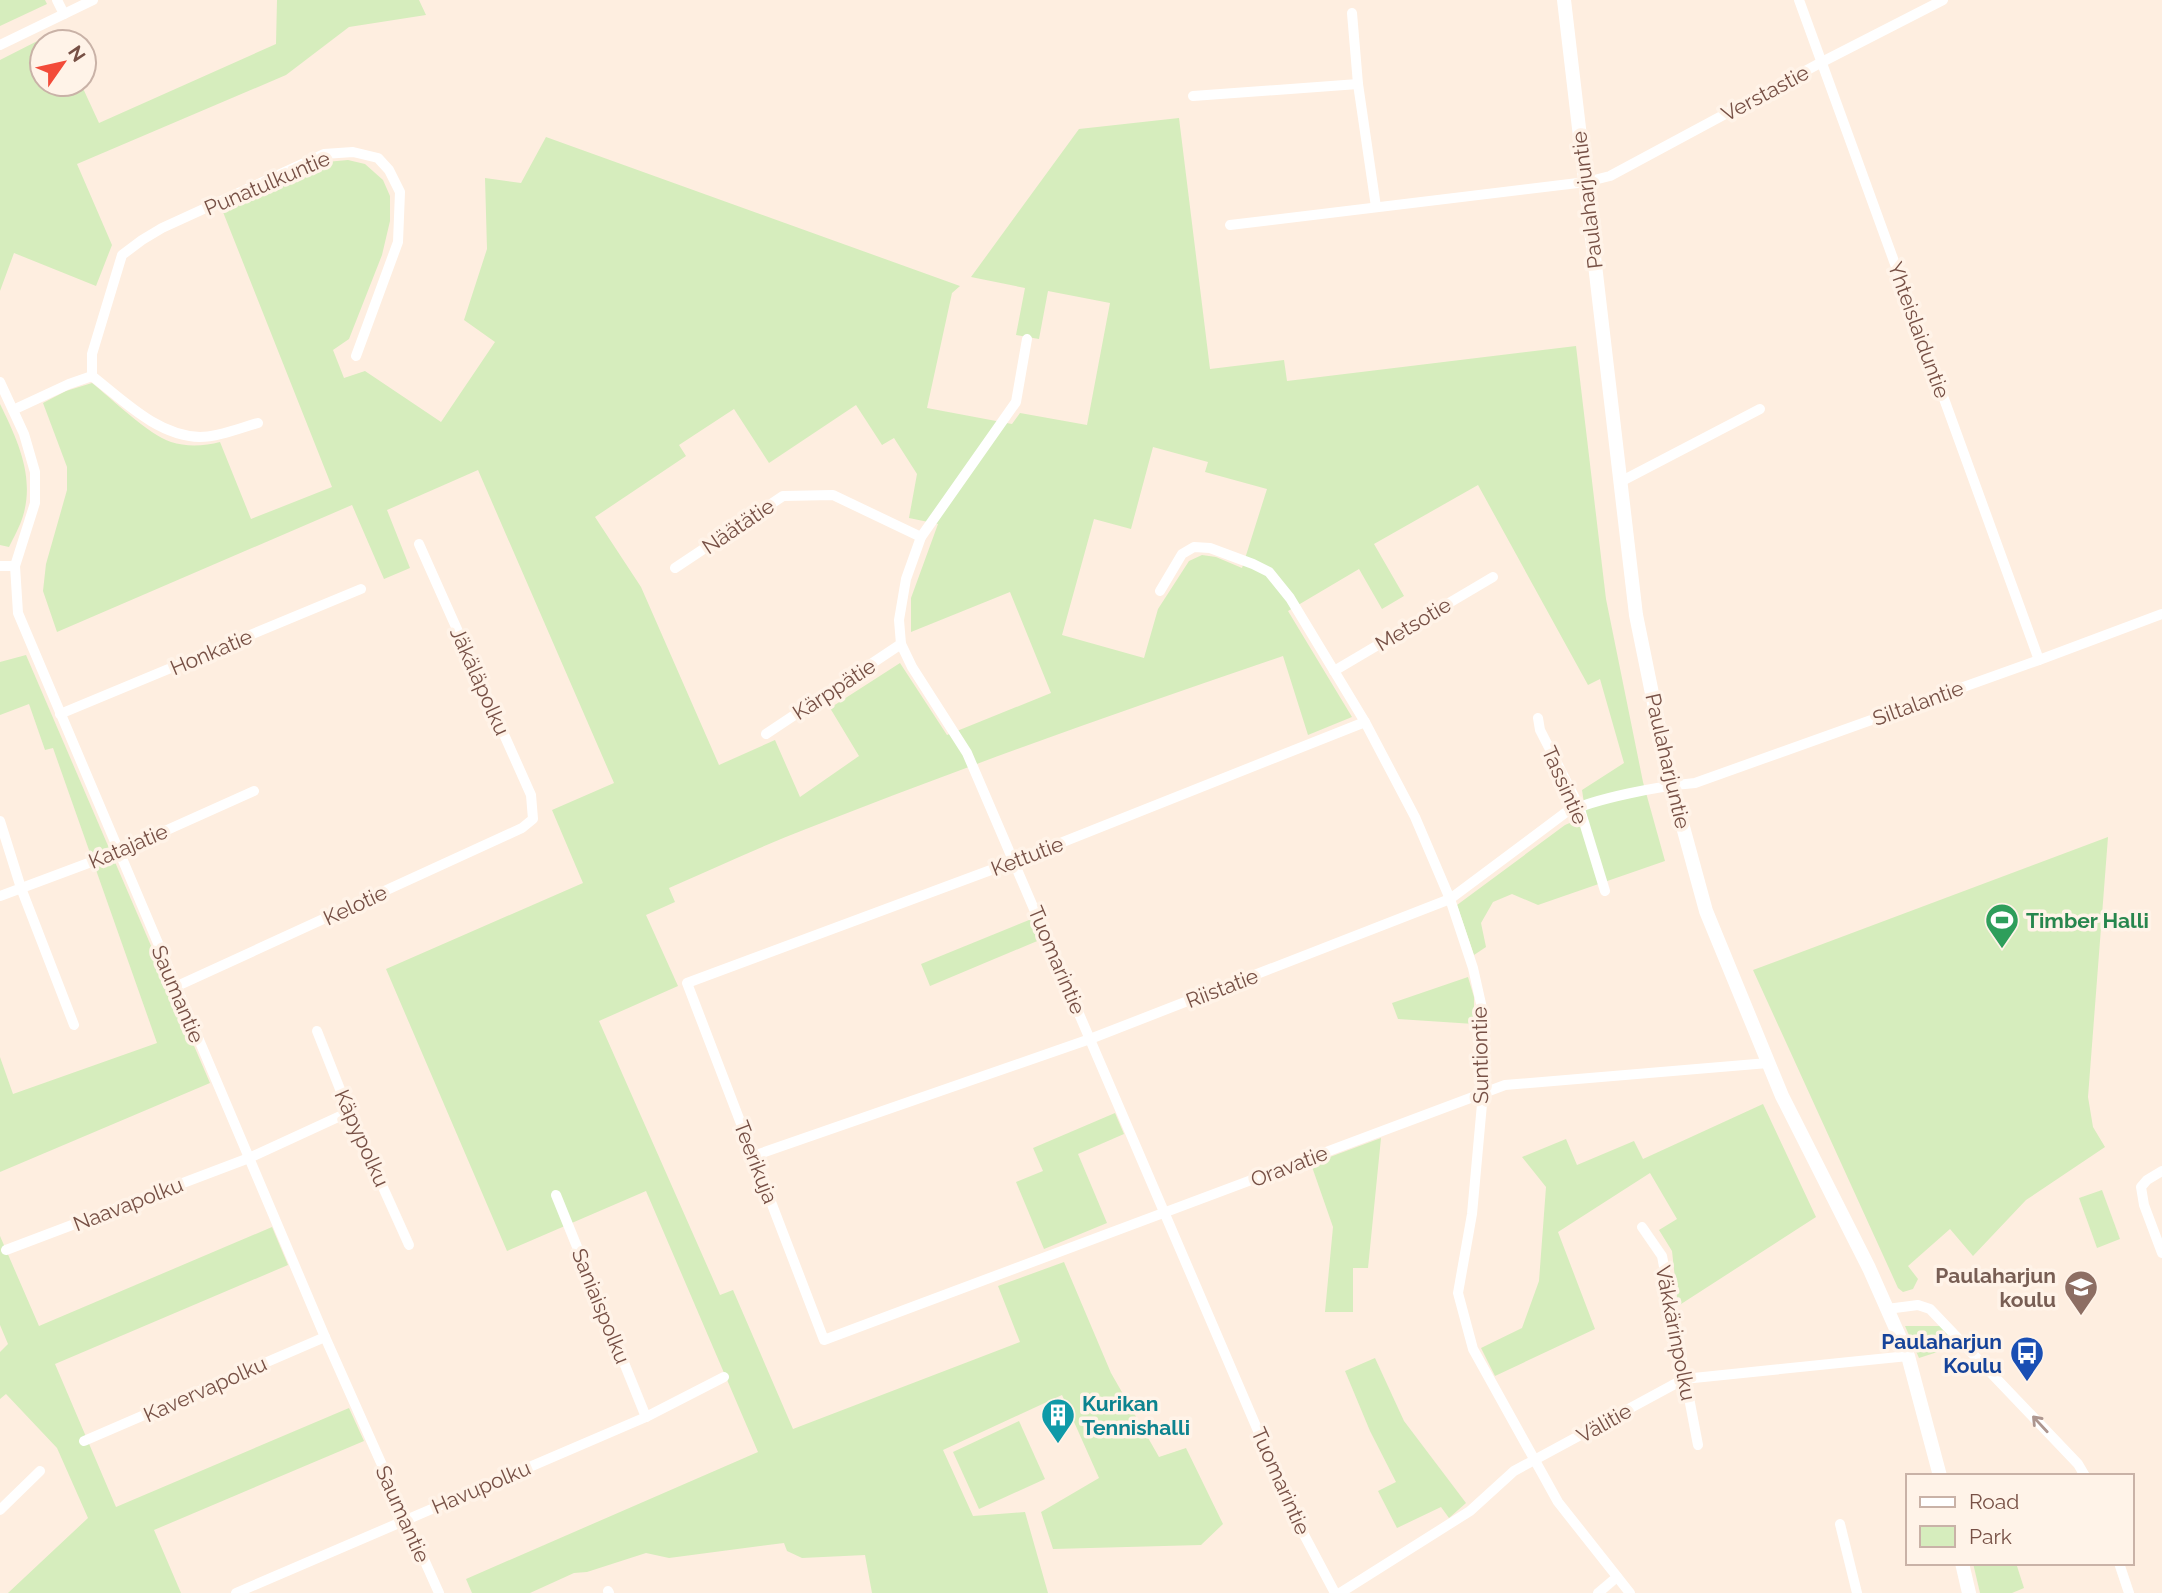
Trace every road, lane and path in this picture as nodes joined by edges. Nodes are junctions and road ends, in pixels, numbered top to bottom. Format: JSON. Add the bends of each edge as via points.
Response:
{"nodes":[{"id":1,"x":57,"y":0,"type":"edge"},
{"id":2,"x":93,"y":0,"type":"edge"},
{"id":3,"x":1564,"y":0,"type":"edge"},
{"id":4,"x":1799,"y":0,"type":"edge"},
{"id":5,"x":1943,"y":0,"type":"edge"},
{"id":6,"x":1352,"y":13,"type":"dead end"},
{"id":7,"x":64,"y":14,"type":"junction"},
{"id":8,"x":0,"y":45,"type":"edge"},
{"id":9,"x":1822,"y":62,"type":"junction"},
{"id":10,"x":1359,"y":85,"type":"junction"},
{"id":11,"x":1193,"y":96,"type":"dead end"},
{"id":12,"x":1586,"y":182,"type":"junction"},
{"id":13,"x":1376,"y":207,"type":"junction"},
{"id":14,"x":1230,"y":225,"type":"dead end"},
{"id":15,"x":1027,"y":339,"type":"dead end"},
{"id":16,"x":356,"y":356,"type":"dead end"},
{"id":17,"x":92,"y":376,"type":"junction"},
{"id":18,"x":0,"y":382,"type":"edge"},
{"id":19,"x":1760,"y":409,"type":"dead end"},
{"id":20,"x":13,"y":410,"type":"junction"},
{"id":21,"x":258,"y":423,"type":"dead end"},
{"id":22,"x":1620,"y":482,"type":"junction"},
{"id":23,"x":921,"y":537,"type":"junction"},
{"id":24,"x":419,"y":544,"type":"dead end"},
{"id":25,"x":0,"y":566,"type":"edge"},
{"id":26,"x":15,"y":566,"type":"junction"},
{"id":27,"x":675,"y":568,"type":"dead end"},
{"id":28,"x":1493,"y":577,"type":"dead end"},
{"id":29,"x":361,"y":589,"type":"dead end"},
{"id":30,"x":1160,"y":591,"type":"dead end"},
{"id":31,"x":2162,"y":614,"type":"edge"},
{"id":32,"x":901,"y":645,"type":"junction"},
{"id":33,"x":2039,"y":660,"type":"junction"},
{"id":34,"x":1334,"y":671,"type":"junction"},
{"id":35,"x":60,"y":714,"type":"junction"},
{"id":36,"x":1538,"y":718,"type":"dead end"},
{"id":37,"x":1365,"y":722,"type":"junction"},
{"id":38,"x":766,"y":734,"type":"dead end"},
{"id":39,"x":1671,"y":785,"type":"junction"},
{"id":40,"x":254,"y":791,"type":"dead end"},
{"id":41,"x":1579,"y":806,"type":"junction"},
{"id":42,"x":533,"y":819,"type":"joint"},
{"id":43,"x":0,"y":821,"type":"edge"},
{"id":44,"x":118,"y":852,"type":"junction"},
{"id":45,"x":1016,"y":861,"type":"junction"},
{"id":46,"x":21,"y":888,"type":"junction"},
{"id":47,"x":1605,"y":891,"type":"dead end"},
{"id":48,"x":0,"y":896,"type":"edge"},
{"id":49,"x":1450,"y":899,"type":"junction"},
{"id":50,"x":687,"y":984,"type":"joint"},
{"id":51,"x":175,"y":986,"type":"junction"},
{"id":52,"x":74,"y":1025,"type":"dead end"},
{"id":53,"x":317,"y":1031,"type":"dead end"},
{"id":54,"x":1090,"y":1039,"type":"junction"},
{"id":55,"x":1768,"y":1063,"type":"junction"},
{"id":56,"x":1483,"y":1093,"type":"junction"},
{"id":57,"x":349,"y":1112,"type":"junction"},
{"id":58,"x":753,"y":1156,"type":"junction"},
{"id":59,"x":250,"y":1158,"type":"junction"},
{"id":60,"x":2162,"y":1171,"type":"edge"},
{"id":61,"x":556,"y":1195,"type":"dead end"},
{"id":62,"x":1164,"y":1213,"type":"junction"},
{"id":63,"x":1642,"y":1227,"type":"dead end"},
{"id":64,"x":409,"y":1245,"type":"dead end"},
{"id":65,"x":6,"y":1250,"type":"dead end"},
{"id":66,"x":2162,"y":1253,"type":"edge"},
{"id":67,"x":1887,"y":1309,"type":"junction"},
{"id":68,"x":325,"y":1337,"type":"junction"},
{"id":69,"x":824,"y":1340,"type":"joint"},
{"id":70,"x":1908,"y":1356,"type":"junction"},
{"id":71,"x":724,"y":1377,"type":"dead end"},
{"id":72,"x":1684,"y":1379,"type":"junction"},
{"id":73,"x":646,"y":1417,"type":"junction"},
{"id":74,"x":84,"y":1441,"type":"dead end"},
{"id":75,"x":1698,"y":1445,"type":"dead end"},
{"id":76,"x":1534,"y":1461,"type":"junction"},
{"id":77,"x":40,"y":1471,"type":"dead end"},
{"id":78,"x":1939,"y":1474,"type":"edge"},
{"id":79,"x":2084,"y":1474,"type":"edge"},
{"id":80,"x":0,"y":1510,"type":"edge"},
{"id":81,"x":405,"y":1519,"type":"junction"},
{"id":82,"x":1840,"y":1524,"type":"dead end"},
{"id":83,"x":1962,"y":1565,"type":"edge"},
{"id":84,"x":2120,"y":1565,"type":"edge"},
{"id":85,"x":1617,"y":1577,"type":"junction"},
{"id":86,"x":236,"y":1593,"type":"edge"},
{"id":87,"x":439,"y":1593,"type":"edge"},
{"id":88,"x":1338,"y":1593,"type":"edge"},
{"id":89,"x":1598,"y":1593,"type":"edge"},
{"id":90,"x":1630,"y":1593,"type":"edge"},
{"id":91,"x":1857,"y":1593,"type":"edge"},
{"id":92,"x":1969,"y":1593,"type":"edge"},
{"id":93,"x":2129,"y":1593,"type":"edge"}],
"edges":[{"from":1,"to":7,"type":"street"},
{"from":2,"to":7,"type":"street"},
{"from":3,"to":12,"type":"main road","name":"Paulaharjuntie"},
{"from":4,"to":9,"type":"street","name":"Yhteislaiduntie"},
{"from":5,"to":9,"type":"street","name":"Verstastie"},
{"from":6,"to":10,"type":"street"},
{"from":7,"to":8,"type":"street"},
{"from":9,"to":12,"type":"street","name":"Verstastie","via":[[1610,176]]},
{"from":9,"to":33,"type":"street","name":"Yhteislaiduntie"},
{"from":10,"to":11,"type":"street"},
{"from":10,"to":13,"type":"street"},
{"from":12,"to":13,"type":"street","name":"Verstastie"},
{"from":12,"to":22,"type":"main road","name":"Paulaharjuntie"},
{"from":13,"to":14,"type":"street","name":"Verstastie"},
{"from":15,"to":23,"type":"street","name":"Tuomarintie","via":[[1016,402]]},
{"from":16,"to":17,"type":"street","name":"Punatulkuntie","via":[[398,242],[400,192],[378,158],[354,152],[324,154],[162,228],[122,255],[92,354]]},
{"from":17,"to":20,"type":"street"},
{"from":17,"to":21,"type":"street","via":[[137,412],[174,433],[202,437]]},
{"from":18,"to":20,"type":"street","name":"Saumantie"},
{"from":19,"to":22,"type":"street"},
{"from":20,"to":26,"type":"street","name":"Saumantie","via":[[35,472],[35,503]]},
{"from":22,"to":39,"type":"main road","name":"Paulaharjuntie","via":[[1636,615]]},
{"from":23,"to":27,"type":"street","name":"Näätätie","via":[[833,495],[783,496]]},
{"from":23,"to":32,"type":"street","name":"Tuomarintie","via":[[906,579],[899,620]]},
{"from":24,"to":42,"type":"street","name":"Jäkäläpolku","via":[[531,795]]},
{"from":25,"to":26,"type":"street"},
{"from":26,"to":35,"type":"street","name":"Saumantie","via":[[18,613]]},
{"from":28,"to":34,"type":"street","name":"Metsotie"},
{"from":29,"to":35,"type":"street","name":"Honkatie"},
{"from":30,"to":34,"type":"street","name":"Suntiontie","via":[[1182,554],[1194,547],[1253,564],[1269,572],[1290,598]]},
{"from":31,"to":33,"type":"street","name":"Siltalantie"},
{"from":32,"to":38,"type":"street","name":"Kärppätie"},
{"from":32,"to":45,"type":"street","name":"Tuomarintie","via":[[967,753]]},
{"from":33,"to":39,"type":"street","name":"Siltalantie","via":[[1695,783]]},
{"from":34,"to":37,"type":"street","name":"Suntiontie"},
{"from":35,"to":44,"type":"street","name":"Saumantie"},
{"from":36,"to":41,"type":"street","name":"Tassintie","via":[[1539,730]]},
{"from":37,"to":45,"type":"street","name":"Kettutie"},
{"from":37,"to":49,"type":"street","name":"Suntiontie","via":[[1415,817]]},
{"from":39,"to":41,"type":"street","name":"Riistatie"},
{"from":39,"to":55,"type":"main road","name":"Paulaharjuntie","via":[[1706,911]]},
{"from":40,"to":44,"type":"street","name":"Katajatie"},
{"from":41,"to":47,"type":"street","name":"Tassintie"},
{"from":41,"to":49,"type":"street","name":"Riistatie"},
{"from":42,"to":51,"type":"street","name":"Kelotie","via":[[522,828]]},
{"from":43,"to":46,"type":"street"},
{"from":44,"to":46,"type":"street","name":"Katajatie"},
{"from":44,"to":51,"type":"street","name":"Saumantie"},
{"from":45,"to":50,"type":"street","name":"Kettutie"},
{"from":45,"to":54,"type":"street","name":"Tuomarintie"},
{"from":46,"to":48,"type":"street","name":"Katajatie"},
{"from":46,"to":52,"type":"street"},
{"from":49,"to":54,"type":"street","name":"Riistatie"},
{"from":49,"to":56,"type":"street","name":"Suntiontie","via":[[1484,1017]]},
{"from":50,"to":58,"type":"street","name":"Teerikuja"},
{"from":51,"to":59,"type":"street","name":"Saumantie"},
{"from":53,"to":57,"type":"street","name":"Käpypolku"},
{"from":54,"to":58,"type":"street","name":"Riistatie"},
{"from":54,"to":62,"type":"street","name":"Tuomarintie"},
{"from":55,"to":56,"type":"street","name":"Oravatie","via":[[1505,1085]]},
{"from":55,"to":67,"type":"main road","name":"Paulaharjuntie"},
{"from":56,"to":62,"type":"street","name":"Oravatie"},
{"from":56,"to":76,"type":"street","name":"Suntiontie","via":[[1472,1214],[1458,1293],[1473,1349]]},
{"from":57,"to":59,"type":"street","name":"Naavapolku"},
{"from":57,"to":64,"type":"street","name":"Käpypolku"},
{"from":58,"to":69,"type":"street","name":"Teerikuja"},
{"from":59,"to":65,"type":"street","name":"Naavapolku"},
{"from":59,"to":68,"type":"street","name":"Saumantie"},
{"from":60,"to":66,"type":"street","via":[[2141,1187]]},
{"from":61,"to":73,"type":"street","name":"Saniaispolku"},
{"from":62,"to":69,"type":"street","name":"Oravatie"},
{"from":62,"to":88,"type":"street","name":"Tuomarintie","via":[[1301,1529]]},
{"from":63,"to":72,"type":"street","name":"Väkkärinpolku","via":[[1662,1256]]},
{"from":67,"to":70,"type":"main road","name":"Paulaharjuntie"},
{"from":79,"to":67,"type":"street","one_way":true,"via":[[1930,1309],[1917,1305]]},
{"from":68,"to":74,"type":"street","name":"Kavervapolku"},
{"from":68,"to":81,"type":"street","name":"Saumantie"},
{"from":70,"to":72,"type":"street","name":"Välitie"},
{"from":70,"to":78,"type":"main road","name":"Paulaharjuntie"},
{"from":71,"to":73,"type":"street","name":"Havupolku"},
{"from":72,"to":75,"type":"street","name":"Väkkärinpolku"},
{"from":72,"to":76,"type":"street","name":"Välitie"},
{"from":73,"to":81,"type":"street","name":"Havupolku"},
{"from":76,"to":85,"type":"street","name":"Suntiontie","via":[[1558,1502]]},
{"from":76,"to":88,"type":"street","name":"Välitie","via":[[1514,1471],[1470,1511]]},
{"from":77,"to":80,"type":"street"},
{"from":81,"to":86,"type":"street","name":"Havupolku"},
{"from":81,"to":87,"type":"street","name":"Saumantie"},
{"from":82,"to":91,"type":"street"},
{"from":83,"to":92,"type":"main road"},
{"from":84,"to":93,"type":"street"},
{"from":85,"to":89,"type":"street"},
{"from":85,"to":90,"type":"street","name":"Suntiontie"}]}
